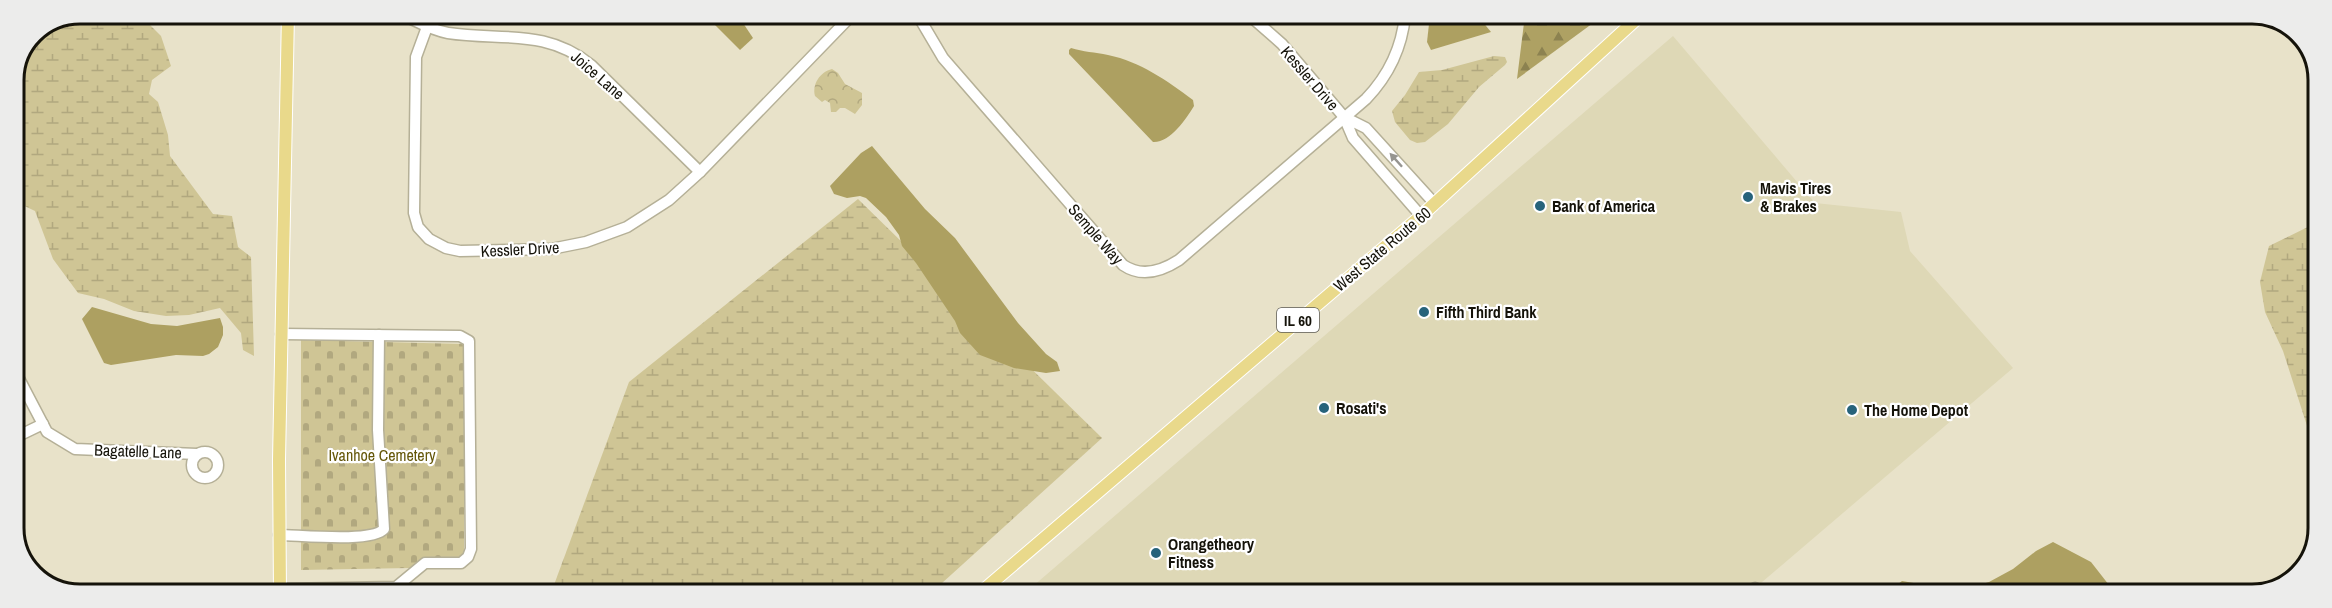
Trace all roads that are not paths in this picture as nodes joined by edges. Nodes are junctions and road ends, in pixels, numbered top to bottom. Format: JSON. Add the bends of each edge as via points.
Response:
{"nodes":[{"id":1,"x":288,"y":24,"type":"edge"},
{"id":2,"x":421,"y":24,"type":"edge"},
{"id":3,"x":844,"y":24,"type":"edge"},
{"id":4,"x":923,"y":24,"type":"edge"},
{"id":5,"x":1259,"y":24,"type":"edge"},
{"id":6,"x":1404,"y":24,"type":"edge"},
{"id":7,"x":1631,"y":24,"type":"edge"},
{"id":8,"x":427,"y":27,"type":"junction"},
{"id":9,"x":1344,"y":117,"type":"junction"},
{"id":10,"x":700,"y":172,"type":"junction"},
{"id":11,"x":1435,"y":204,"type":"junction"},
{"id":12,"x":1421,"y":216,"type":"junction"},
{"id":13,"x":281,"y":334,"type":"junction"},
{"id":14,"x":379,"y":335,"type":"junction"},
{"id":15,"x":24,"y":388,"type":"edge"},
{"id":16,"x":43,"y":424,"type":"junction"},
{"id":17,"x":24,"y":433,"type":"edge"},
{"id":18,"x":197,"y":454,"type":"dead end"},
{"id":19,"x":279,"y":535,"type":"junction"},
{"id":20,"x":280,"y":584,"type":"edge"},
{"id":21,"x":400,"y":584,"type":"edge"},
{"id":22,"x":992,"y":584,"type":"edge"}],
"edges":[{"from":1,"to":13,"type":"main road"},
{"from":2,"to":8,"type":"street","name":"Joice Lane"},
{"from":3,"to":10,"type":"street","name":"Kessler Drive"},
{"from":4,"to":9,"type":"street","name":"Semple Way","via":[[943,58],[1124,266],[1136,272],[1159,270],[1179,260]]},
{"from":5,"to":9,"type":"street","name":"Kessler Drive","via":[[1284,47]]},
{"from":6,"to":9,"type":"street","name":"Semple Way","via":[[1392,66],[1370,95]]},
{"from":7,"to":11,"type":"main road","name":"West State Route 60","number":"IL 60"},
{"from":8,"to":10,"type":"street","name":"Joice Lane","via":[[450,33],[531,38],[572,51],[591,64]]},
{"from":8,"to":10,"type":"street","name":"Kessler Drive","via":[[416,57],[414,213],[421,231],[440,246],[460,251],[535,251],[586,242],[646,217]]},
{"from":11,"to":9,"type":"street","name":"Kessler Drive","one_way":true,"via":[[1366,128]]},
{"from":9,"to":12,"type":"street","name":"Kessler Drive","via":[[1353,138]]},
{"from":11,"to":12,"type":"main road","name":"West State Route 60","number":"IL 60"},
{"from":12,"to":22,"type":"main road","name":"West State Route 60","number":"IL 60"},
{"from":13,"to":14,"type":"street"},
{"from":13,"to":19,"type":"main road"},
{"from":14,"to":19,"type":"street","via":[[378,430],[384,529],[375,535],[357,537]]},
{"from":14,"to":21,"type":"street","via":[[460,336],[469,341],[470,553],[461,563],[425,563]]},
{"from":15,"to":16,"type":"street","name":"Bagatelle Lane"},
{"from":16,"to":17,"type":"street"},
{"from":16,"to":18,"type":"street","name":"Bagatelle Lane","via":[[47,432],[75,449]]},
{"from":19,"to":20,"type":"main road"}]}
